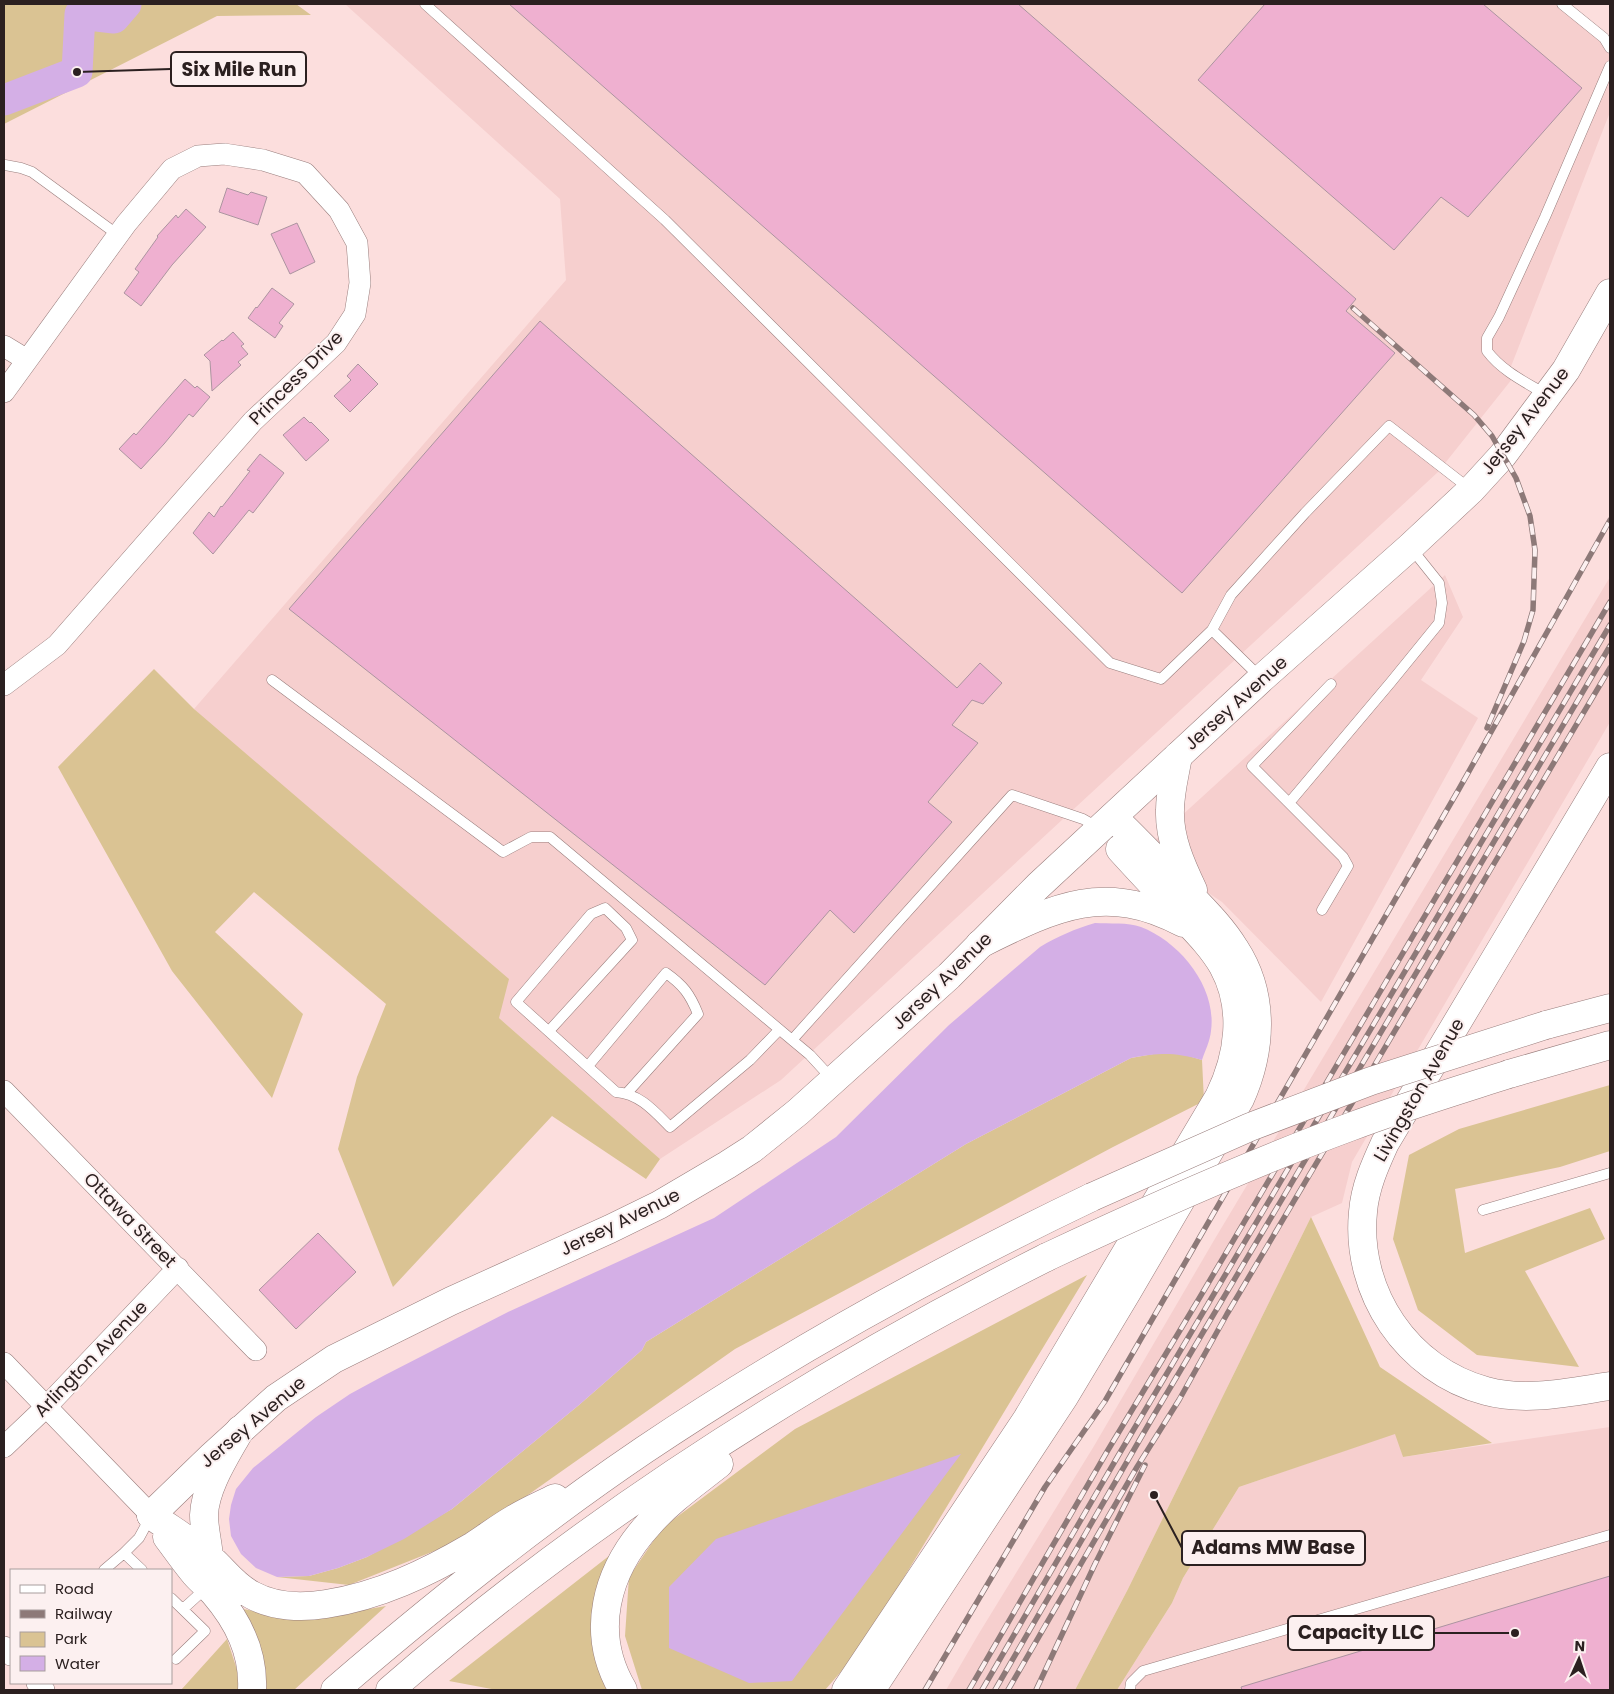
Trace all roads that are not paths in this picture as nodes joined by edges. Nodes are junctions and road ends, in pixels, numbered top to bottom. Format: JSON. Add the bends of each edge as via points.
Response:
{"nodes":[{"id":1,"x":426,"y":4,"type":"edge"},
{"id":2,"x":1562,"y":4,"type":"edge"},
{"id":3,"x":1610,"y":48,"type":"edge"},
{"id":4,"x":1610,"y":66,"type":"edge"},
{"id":5,"x":5,"y":164,"type":"edge"},
{"id":6,"x":118,"y":235,"type":"junction"},
{"id":7,"x":1610,"y":294,"type":"edge"},
{"id":8,"x":4,"y":346,"type":"edge"},
{"id":9,"x":27,"y":360,"type":"junction"},
{"id":10,"x":4,"y":392,"type":"edge"},
{"id":11,"x":1548,"y":395,"type":"junction"},
{"id":12,"x":1471,"y":490,"type":"junction"},
{"id":13,"x":1410,"y":547,"type":"junction"},
{"id":14,"x":1212,"y":630,"type":"junction"},
{"id":15,"x":1262,"y":679,"type":"junction"},
{"id":16,"x":272,"y":680,"type":"dead end"},
{"id":17,"x":1331,"y":684,"type":"dead end"},
{"id":18,"x":4,"y":685,"type":"edge"},
{"id":19,"x":1178,"y":756,"type":"junction"},
{"id":20,"x":1610,"y":767,"type":"edge"},
{"id":21,"x":1290,"y":803,"type":"junction"},
{"id":22,"x":1107,"y":823,"type":"junction"},
{"id":23,"x":1322,"y":910,"type":"dead end"},
{"id":24,"x":1198,"y":919,"type":"junction"},
{"id":25,"x":980,"y":944,"type":"junction"},
{"id":26,"x":1610,"y":1008,"type":"edge"},
{"id":27,"x":779,"y":1030,"type":"junction"},
{"id":28,"x":549,"y":1031,"type":"junction"},
{"id":29,"x":792,"y":1040,"type":"junction"},
{"id":30,"x":1610,"y":1045,"type":"edge"},
{"id":31,"x":588,"y":1066,"type":"junction"},
{"id":32,"x":834,"y":1081,"type":"junction"},
{"id":33,"x":4,"y":1090,"type":"edge"},
{"id":34,"x":627,"y":1093,"type":"junction"},
{"id":35,"x":1610,"y":1173,"type":"edge"},
{"id":36,"x":1483,"y":1210,"type":"dead end"},
{"id":37,"x":178,"y":1268,"type":"junction"},
{"id":38,"x":256,"y":1350,"type":"dead end"},
{"id":39,"x":4,"y":1363,"type":"edge"},
{"id":40,"x":816,"y":1383,"type":"junction"},
{"id":41,"x":1610,"y":1386,"type":"edge"},
{"id":42,"x":46,"y":1407,"type":"junction"},
{"id":43,"x":240,"y":1430,"type":"junction"},
{"id":44,"x":4,"y":1447,"type":"edge"},
{"id":45,"x":644,"y":1450,"type":"junction"},
{"id":46,"x":151,"y":1516,"type":"junction"},
{"id":47,"x":1610,"y":1535,"type":"edge"},
{"id":48,"x":124,"y":1553,"type":"junction"},
{"id":49,"x":209,"y":1557,"type":"junction"},
{"id":50,"x":105,"y":1569,"type":"edge"},
{"id":51,"x":141,"y":1569,"type":"edge"},
{"id":52,"x":208,"y":1587,"type":"junction"},
{"id":53,"x":172,"y":1599,"type":"edge"},
{"id":54,"x":183,"y":1609,"type":"junction"},
{"id":55,"x":176,"y":1659,"type":"dead end"},
{"id":56,"x":252,"y":1690,"type":"edge"},
{"id":57,"x":335,"y":1690,"type":"edge"},
{"id":58,"x":390,"y":1690,"type":"edge"},
{"id":59,"x":623,"y":1690,"type":"edge"},
{"id":60,"x":846,"y":1690,"type":"edge"},
{"id":61,"x":871,"y":1690,"type":"edge"},
{"id":62,"x":1130,"y":1690,"type":"edge"}],
"edges":[{"from":1,"to":14,"type":"lane","via":[[665,220],[1110,663],[1161,679]]},
{"from":2,"to":3,"type":"lane","via":[[1604,38]]},
{"from":4,"to":11,"type":"lane","via":[[1487,338],[1487,351],[1493,359],[1505,370]]},
{"from":5,"to":6,"type":"lane","via":[[32,172]]},
{"from":6,"to":9,"type":"street","name":"Princess Drive"},
{"from":6,"to":18,"type":"street","name":"Princess Drive","via":[[172,169],[198,156],[224,154],[263,160],[305,173],[339,210],[357,244],[360,283],[355,314],[336,343],[253,421],[57,645]]},
{"from":7,"to":11,"type":"main road","name":"Jersey Avenue"},
{"from":8,"to":9,"type":"street"},
{"from":9,"to":10,"type":"street","name":"Princess Drive"},
{"from":11,"to":12,"type":"main road","name":"Jersey Avenue","via":[[1503,455]]},
{"from":12,"to":13,"type":"main road","name":"Jersey Avenue"},
{"from":12,"to":14,"type":"lane","via":[[1389,426],[1231,594]]},
{"from":13,"to":15,"type":"main road","name":"Jersey Avenue"},
{"from":13,"to":21,"type":"lane","via":[[1439,583],[1442,603],[1439,622]]},
{"from":14,"to":15,"type":"lane"},
{"from":15,"to":19,"type":"main road","name":"Jersey Avenue"},
{"from":16,"to":27,"type":"lane","via":[[503,852],[531,837],[550,837]]},
{"from":17,"to":21,"type":"lane","via":[[1252,766]]},
{"from":19,"to":22,"type":"main road","name":"Jersey Avenue"},
{"from":19,"to":24,"type":"main road","via":[[1170,828]]},
{"from":20,"to":41,"type":"main road","name":"Livingston Avenue","via":[[1385,1144],[1366,1192],[1362,1228],[1372,1283],[1388,1319],[1398,1334],[1440,1371],[1470,1386],[1502,1394],[1553,1394]]},
{"from":21,"to":23,"type":"lane","via":[[1348,866]]},
{"from":22,"to":24,"type":"main road"},
{"from":22,"to":25,"type":"main road","name":"Jersey Avenue"},
{"from":22,"to":29,"type":"lane","via":[[1084,819],[1012,795]]},
{"from":24,"to":25,"type":"main road","via":[[1165,915],[1127,903],[1097,901],[1045,914]]},
{"from":24,"to":60,"type":"main road","via":[[1223,967],[1237,1010],[1234,1055],[1224,1086],[1032,1411]]},
{"from":24,"to":61,"type":"main road","via":[[1236,949],[1254,991],[1257,1039],[1245,1088],[1092,1352]]},
{"from":25,"to":32,"type":"main road","name":"Jersey Avenue","via":[[950,976]]},
{"from":26,"to":45,"type":"main road","bridge":true,"via":[[1371,1081],[1242,1131],[1092,1197],[871,1310],[754,1379]]},
{"from":27,"to":29,"type":"lane"},
{"from":27,"to":34,"type":"lane","via":[[750,1060],[670,1127],[645,1102]]},
{"from":28,"to":28,"type":"lane","via":[[516,1002],[591,914],[605,908],[626,928],[632,940]]},
{"from":28,"to":31,"type":"lane"},
{"from":29,"to":32,"type":"lane"},
{"from":30,"to":40,"type":"main road","bridge":true,"via":[[1509,1074],[1352,1126],[1176,1197],[1047,1257],[925,1320]]},
{"from":31,"to":34,"type":"lane","via":[[616,1092]]},
{"from":31,"to":34,"type":"lane","via":[[666,973],[681,984],[698,1014]]},
{"from":32,"to":43,"type":"main road","name":"Jersey Avenue","via":[[771,1135],[704,1180],[619,1225],[334,1359],[276,1398]]},
{"from":33,"to":37,"type":"street","name":"Ottawa Street"},
{"from":35,"to":36,"type":"lane"},
{"from":37,"to":38,"type":"street","name":"Ottawa Street"},
{"from":37,"to":42,"type":"street","name":"Arlington Avenue"},
{"from":39,"to":42,"type":"street"},
{"from":40,"to":58,"type":"main road","via":[[656,1485],[590,1532]]},
{"from":40,"to":59,"type":"main road","via":[[662,1511],[620,1564],[609,1591],[605,1623],[608,1656]]},
{"from":42,"to":44,"type":"street","name":"Arlington Avenue"},
{"from":42,"to":46,"type":"street"},
{"from":43,"to":46,"type":"main road","name":"Jersey Avenue"},
{"from":43,"to":49,"type":"main road","via":[[206,1503]]},
{"from":45,"to":49,"type":"main road","via":[[514,1519],[435,1567],[357,1598],[297,1606],[265,1601],[234,1583]]},
{"from":45,"to":57,"type":"main road","via":[[472,1577]]},
{"from":46,"to":48,"type":"lane","via":[[139,1538]]},
{"from":46,"to":49,"type":"main road"},
{"from":46,"to":52,"type":"main road"},
{"from":47,"to":62,"type":"lane","via":[[1143,1671]]},
{"from":48,"to":50,"type":"lane"},
{"from":48,"to":51,"type":"lane"},
{"from":52,"to":54,"type":"lane"},
{"from":52,"to":56,"type":"main road","via":[[232,1618],[246,1644],[252,1670]]},
{"from":53,"to":54,"type":"lane"},
{"from":54,"to":55,"type":"lane","via":[[205,1631]]}]}
